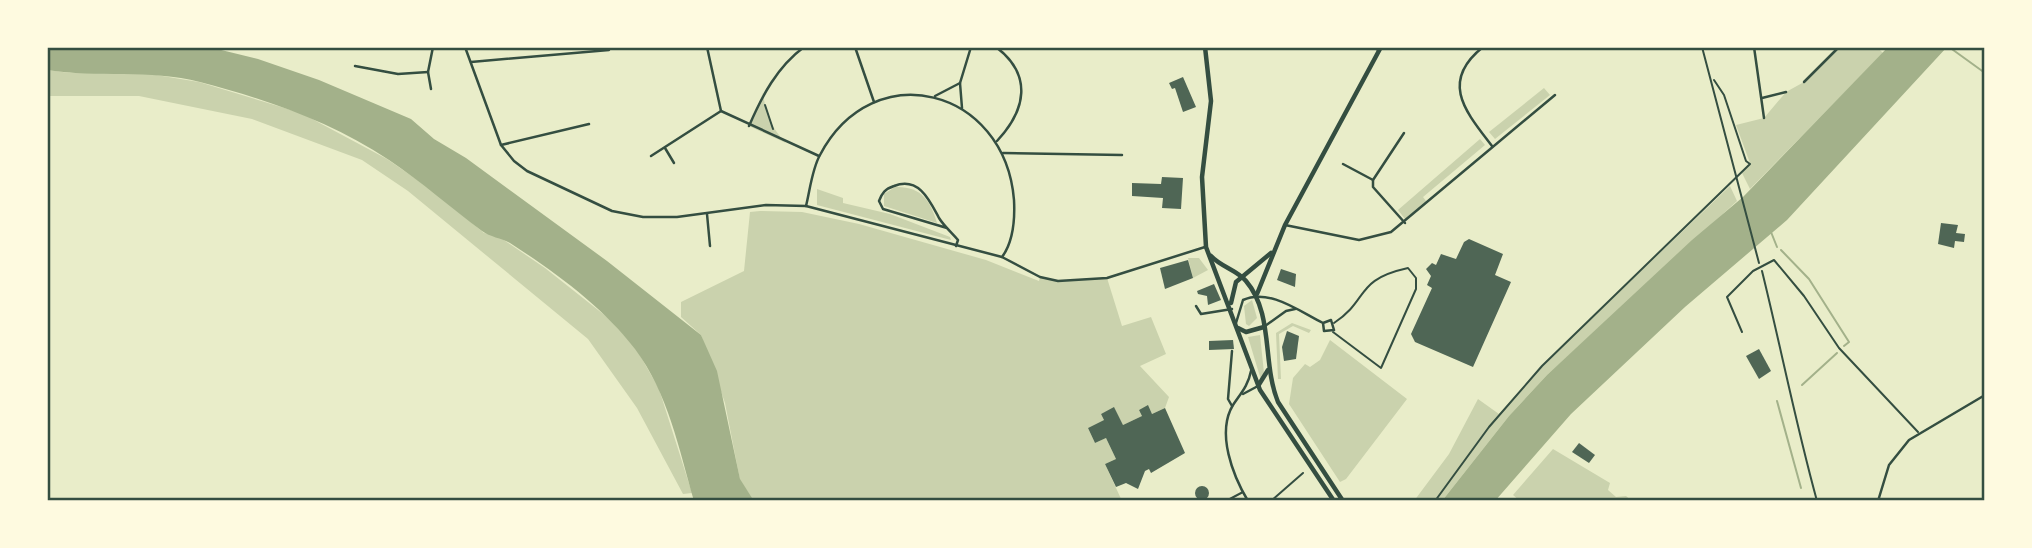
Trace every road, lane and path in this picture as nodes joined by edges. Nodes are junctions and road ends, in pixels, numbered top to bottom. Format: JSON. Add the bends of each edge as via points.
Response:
{"nodes":[{"id":1,"x":433,"y":47,"type":"edge"},
{"id":2,"x":465,"y":47,"type":"edge"},
{"id":3,"x":633,"y":47,"type":"edge"},
{"id":4,"x":707,"y":47,"type":"edge"},
{"id":5,"x":804,"y":47,"type":"edge"},
{"id":6,"x":855,"y":47,"type":"edge"},
{"id":7,"x":971,"y":47,"type":"edge"},
{"id":8,"x":996,"y":47,"type":"edge"},
{"id":9,"x":1205,"y":47,"type":"edge"},
{"id":10,"x":1372,"y":47,"type":"edge"},
{"id":11,"x":1483,"y":47,"type":"edge"},
{"id":12,"x":1702,"y":47,"type":"edge"},
{"id":13,"x":1754,"y":47,"type":"edge"},
{"id":14,"x":1839,"y":47,"type":"edge"},
{"id":15,"x":625,"y":48,"type":"edge"},
{"id":16,"x":1380,"y":49,"type":"edge"},
{"id":17,"x":609,"y":50,"type":"dead end"},
{"id":18,"x":471,"y":62,"type":"junction"},
{"id":19,"x":355,"y":66,"type":"dead end"},
{"id":20,"x":428,"y":72,"type":"junction"},
{"id":21,"x":1714,"y":80,"type":"junction"},
{"id":22,"x":1804,"y":82,"type":"dead end"},
{"id":23,"x":960,"y":83,"type":"junction"},
{"id":24,"x":431,"y":89,"type":"dead end"},
{"id":25,"x":1786,"y":92,"type":"dead end"},
{"id":26,"x":763,"y":93,"type":"junction"},
{"id":27,"x":1555,"y":95,"type":"dead end"},
{"id":28,"x":932,"y":97,"type":"junction"},
{"id":29,"x":1762,"y":98,"type":"junction"},
{"id":30,"x":874,"y":102,"type":"junction"},
{"id":31,"x":962,"y":108,"type":"junction"},
{"id":32,"x":721,"y":111,"type":"junction"},
{"id":33,"x":1764,"y":118,"type":"dead end"},
{"id":34,"x":589,"y":124,"type":"dead end"},
{"id":35,"x":749,"y":126,"type":"junction"},
{"id":36,"x":1404,"y":133,"type":"dead end"},
{"id":37,"x":997,"y":141,"type":"junction"},
{"id":38,"x":786,"y":143,"type":"junction"},
{"id":39,"x":501,"y":145,"type":"junction"},
{"id":40,"x":1492,"y":146,"type":"junction"},
{"id":41,"x":664,"y":147,"type":"junction"},
{"id":42,"x":1003,"y":153,"type":"junction"},
{"id":43,"x":1122,"y":155,"type":"dead end"},
{"id":44,"x":651,"y":156,"type":"dead end"},
{"id":45,"x":819,"y":156,"type":"junction"},
{"id":46,"x":674,"y":163,"type":"dead end"},
{"id":47,"x":1343,"y":164,"type":"dead end"},
{"id":48,"x":1373,"y":180,"type":"junction"},
{"id":49,"x":806,"y":206,"type":"junction"},
{"id":50,"x":707,"y":214,"type":"junction"},
{"id":51,"x":1405,"y":223,"type":"junction"},
{"id":52,"x":1285,"y":225,"type":"junction"},
{"id":53,"x":947,"y":228,"type":"junction"},
{"id":54,"x":710,"y":246,"type":"dead end"},
{"id":55,"x":956,"y":246,"type":"junction"},
{"id":56,"x":1206,"y":247,"type":"junction"},
{"id":57,"x":1275,"y":250,"type":"junction"},
{"id":58,"x":1208,"y":253,"type":"junction"},
{"id":59,"x":1002,"y":257,"type":"junction"},
{"id":60,"x":1242,"y":277,"type":"junction"},
{"id":61,"x":1257,"y":295,"type":"junction"},
{"id":62,"x":1196,"y":306,"type":"dead end"},
{"id":63,"x":1232,"y":309,"type":"junction"},
{"id":64,"x":1295,"y":309,"type":"junction"},
{"id":65,"x":1323,"y":323,"type":"junction"},
{"id":66,"x":1334,"y":323,"type":"junction"},
{"id":67,"x":1237,"y":325,"type":"junction"},
{"id":68,"x":1264,"y":327,"type":"junction"},
{"id":69,"x":1332,"y":331,"type":"junction"},
{"id":70,"x":1742,"y":332,"type":"dead end"},
{"id":71,"x":1232,"y":351,"type":"dead end"},
{"id":72,"x":1251,"y":370,"type":"junction"},
{"id":73,"x":1269,"y":370,"type":"junction"},
{"id":74,"x":1258,"y":386,"type":"junction"},
{"id":75,"x":1243,"y":394,"type":"junction"},
{"id":76,"x":1985,"y":395,"type":"edge"},
{"id":77,"x":1232,"y":406,"type":"junction"},
{"id":78,"x":1918,"y":432,"type":"junction"},
{"id":79,"x":1303,"y":473,"type":"dead end"},
{"id":80,"x":1243,"y":492,"type":"junction"},
{"id":81,"x":1226,"y":501,"type":"edge"},
{"id":82,"x":1248,"y":501,"type":"edge"},
{"id":83,"x":1270,"y":501,"type":"edge"},
{"id":84,"x":1334,"y":501,"type":"edge"},
{"id":85,"x":1343,"y":501,"type":"edge"},
{"id":86,"x":1435,"y":501,"type":"edge"},
{"id":87,"x":1817,"y":501,"type":"edge"},
{"id":88,"x":1878,"y":501,"type":"edge"}],
"edges":[{"from":1,"to":20,"type":"street"},
{"from":2,"to":18,"type":"street"},
{"from":3,"to":15,"type":"street"},
{"from":4,"to":32,"type":"street"},
{"from":5,"to":26,"type":"street"},
{"from":6,"to":30,"type":"street"},
{"from":7,"to":23,"type":"street"},
{"from":8,"to":37,"type":"street","via":[[1008,57],[1018,76],[1021,100],[1013,123]]},
{"from":9,"to":56,"type":"highway","via":[[1211,111],[1202,177]]},
{"from":10,"to":16,"type":"street"},
{"from":11,"to":40,"type":"street","via":[[1463,70],[1459,93],[1466,111]]},
{"from":12,"to":21,"type":"path"},
{"from":13,"to":29,"type":"street"},
{"from":14,"to":22,"type":"street"},
{"from":16,"to":52,"type":"highway"},
{"from":17,"to":18,"type":"street"},
{"from":18,"to":39,"type":"street"},
{"from":19,"to":20,"type":"street","via":[[398,74]]},
{"from":20,"to":24,"type":"street"},
{"from":21,"to":86,"type":"path","via":[[1750,164],[1542,366],[1489,427]]},
{"from":21,"to":87,"type":"path"},
{"from":23,"to":28,"type":"street"},
{"from":23,"to":31,"type":"street"},
{"from":25,"to":29,"type":"street"},
{"from":26,"to":35,"type":"street"},
{"from":26,"to":38,"type":"path","via":[[766,113]]},
{"from":27,"to":40,"type":"street"},
{"from":28,"to":30,"type":"street"},
{"from":28,"to":31,"type":"street"},
{"from":29,"to":33,"type":"street"},
{"from":30,"to":45,"type":"street","via":[[852,116]]},
{"from":31,"to":37,"type":"street"},
{"from":32,"to":35,"type":"street"},
{"from":32,"to":41,"type":"street"},
{"from":34,"to":39,"type":"street"},
{"from":35,"to":38,"type":"street"},
{"from":36,"to":48,"type":"street"},
{"from":37,"to":42,"type":"street"},
{"from":38,"to":45,"type":"street"},
{"from":39,"to":50,"type":"street","via":[[527,171],[612,211],[643,217]]},
{"from":40,"to":51,"type":"street"},
{"from":41,"to":44,"type":"street"},
{"from":41,"to":46,"type":"street"},
{"from":42,"to":43,"type":"street"},
{"from":42,"to":59,"type":"street","via":[[1014,209],[1013,230]]},
{"from":45,"to":49,"type":"street"},
{"from":47,"to":48,"type":"street"},
{"from":48,"to":51,"type":"street","via":[[1376,192]]},
{"from":49,"to":50,"type":"street","via":[[766,205]]},
{"from":49,"to":55,"type":"street"},
{"from":50,"to":54,"type":"street"},
{"from":51,"to":52,"type":"street","via":[[1381,237],[1359,240]]},
{"from":52,"to":57,"type":"highway"},
{"from":53,"to":53,"type":"street","via":[[928,196],[915,187],[897,185],[881,196],[883,209]]},
{"from":53,"to":55,"type":"street","via":[[958,240]]},
{"from":55,"to":59,"type":"street"},
{"from":56,"to":58,"type":"highway"},
{"from":56,"to":59,"type":"street","via":[[1107,278],[1082,281],[1040,277]]},
{"from":57,"to":60,"type":"highway"},
{"from":57,"to":61,"type":"highway"},
{"from":58,"to":60,"type":"highway"},
{"from":58,"to":63,"type":"highway"},
{"from":60,"to":61,"type":"highway"},
{"from":60,"to":63,"type":"highway","via":[[1233,288]]},
{"from":61,"to":64,"type":"street"},
{"from":61,"to":67,"type":"street","via":[[1243,300]]},
{"from":61,"to":68,"type":"highway"},
{"from":62,"to":63,"type":"street","via":[[1201,314]]},
{"from":63,"to":67,"type":"highway"},
{"from":64,"to":65,"type":"street"},
{"from":64,"to":68,"type":"street"},
{"from":65,"to":66,"type":"street"},
{"from":65,"to":69,"type":"street","via":[[1324,331]]},
{"from":66,"to":69,"type":"street"},
{"from":66,"to":69,"type":"lane","via":[[1376,277],[1410,268],[1416,289],[1381,368]]},
{"from":67,"to":68,"type":"highway","via":[[1246,332]]},
{"from":67,"to":72,"type":"highway"},
{"from":68,"to":73,"type":"highway"},
{"from":70,"to":78,"type":"lane","via":[[1727,297],[1752,271],[1774,260],[1839,348]]},
{"from":71,"to":77,"type":"street","via":[[1228,399]]},
{"from":72,"to":74,"type":"highway"},
{"from":72,"to":75,"type":"street"},
{"from":73,"to":74,"type":"highway"},
{"from":73,"to":85,"type":"highway","via":[[1278,402]]},
{"from":74,"to":75,"type":"street"},
{"from":74,"to":84,"type":"highway"},
{"from":75,"to":77,"type":"street"},
{"from":76,"to":78,"type":"street"},
{"from":77,"to":80,"type":"street","via":[[1228,447]]},
{"from":78,"to":88,"type":"street","via":[[1895,456]]},
{"from":79,"to":83,"type":"path"},
{"from":80,"to":81,"type":"lane"},
{"from":80,"to":82,"type":"street"}]}
